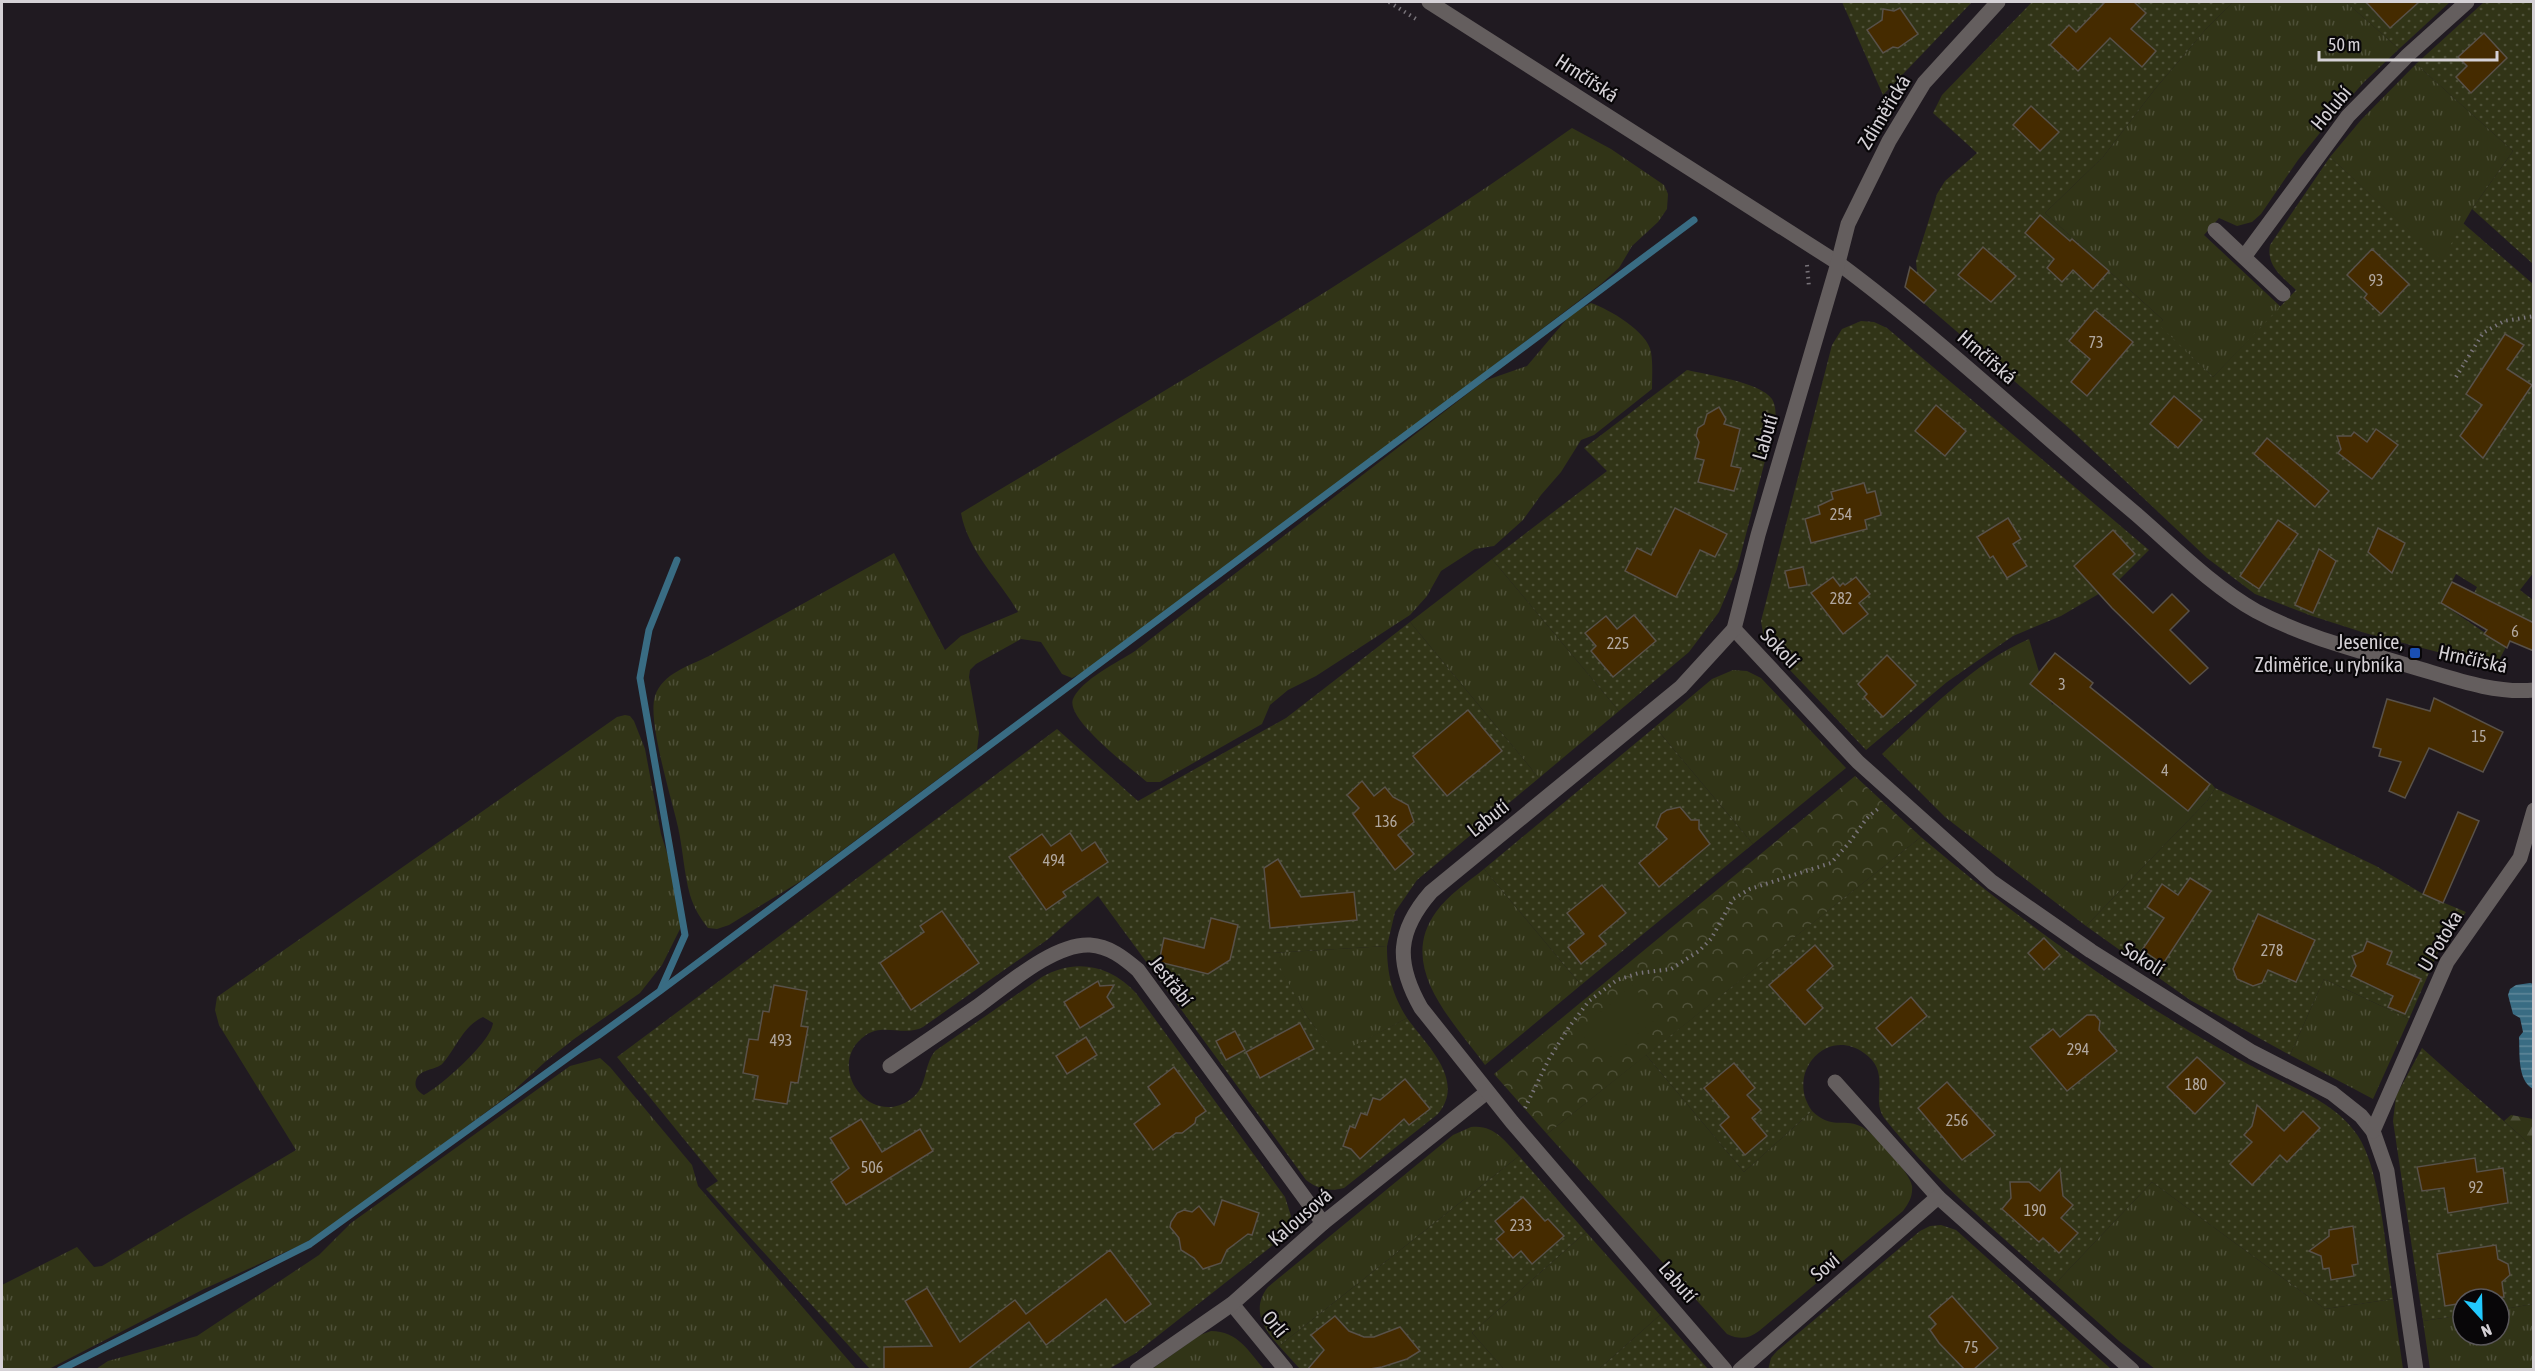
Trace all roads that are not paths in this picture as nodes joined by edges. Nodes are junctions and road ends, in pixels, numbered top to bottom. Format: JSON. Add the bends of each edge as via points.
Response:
{"nodes":[{"id":1,"x":1429,"y":2,"type":"edge"},
{"id":2,"x":1998,"y":2,"type":"edge"},
{"id":3,"x":2467,"y":2,"type":"edge"},
{"id":4,"x":2216,"y":230,"type":"dead end"},
{"id":5,"x":2244,"y":257,"type":"junction"},
{"id":6,"x":1838,"y":263,"type":"junction"},
{"id":7,"x":2283,"y":294,"type":"dead end"},
{"id":8,"x":1734,"y":629,"type":"junction"},
{"id":9,"x":2534,"y":690,"type":"edge"},
{"id":10,"x":2534,"y":810,"type":"edge"},
{"id":11,"x":890,"y":1066,"type":"dead end"},
{"id":12,"x":1835,"y":1082,"type":"dead end"},
{"id":13,"x":1487,"y":1092,"type":"junction"},
{"id":14,"x":2373,"y":1131,"type":"junction"},
{"id":15,"x":1938,"y":1197,"type":"junction"},
{"id":16,"x":1323,"y":1223,"type":"junction"},
{"id":17,"x":1232,"y":1304,"type":"junction"},
{"id":18,"x":1137,"y":1370,"type":"edge"},
{"id":19,"x":1286,"y":1370,"type":"edge"},
{"id":20,"x":1725,"y":1370,"type":"edge"},
{"id":21,"x":1740,"y":1370,"type":"edge"},
{"id":22,"x":2132,"y":1370,"type":"edge"},
{"id":23,"x":2416,"y":1370,"type":"edge"}],
"edges":[{"from":1,"to":6,"type":"street","name":"Hrnčířská"},
{"from":2,"to":6,"type":"street","name":"Zdiměřická","via":[[1924,83],[1889,141],[1848,224]]},
{"from":3,"to":5,"type":"street","name":"Holubí","via":[[2348,116]]},
{"from":4,"to":5,"type":"street"},
{"from":5,"to":7,"type":"street"},
{"from":6,"to":8,"type":"street","name":"Labutí"},
{"from":6,"to":9,"type":"street","name":"Hrnčířská","via":[[1895,305],[2222,587],[2254,610],[2324,640],[2457,680]]},
{"from":8,"to":13,"type":"street","name":"Labutí","via":[[1681,687],[1431,892],[1415,910],[1403,950],[1411,990]]},
{"from":8,"to":14,"type":"street","name":"Sokolí","via":[[1857,762],[2001,888],[2091,951],[2252,1052],[2332,1092]]},
{"from":10,"to":14,"type":"street","name":"U Potoka","via":[[2520,858],[2446,962]]},
{"from":11,"to":16,"type":"street","name":"Jestřábí","via":[[1040,962],[1074,946],[1091,944],[1108,949],[1138,970]]},
{"from":12,"to":15,"type":"street"},
{"from":13,"to":16,"type":"street","name":"Kalousová"},
{"from":13,"to":20,"type":"street","name":"Labutí"},
{"from":14,"to":23,"type":"street","name":"Sokolí","via":[[2387,1171]]},
{"from":15,"to":21,"type":"street","name":"Soví"},
{"from":15,"to":22,"type":"street"},
{"from":16,"to":17,"type":"street","name":"Kalousová"},
{"from":17,"to":18,"type":"street","name":"Kalousová"},
{"from":17,"to":19,"type":"street","name":"Orlí"}]}
